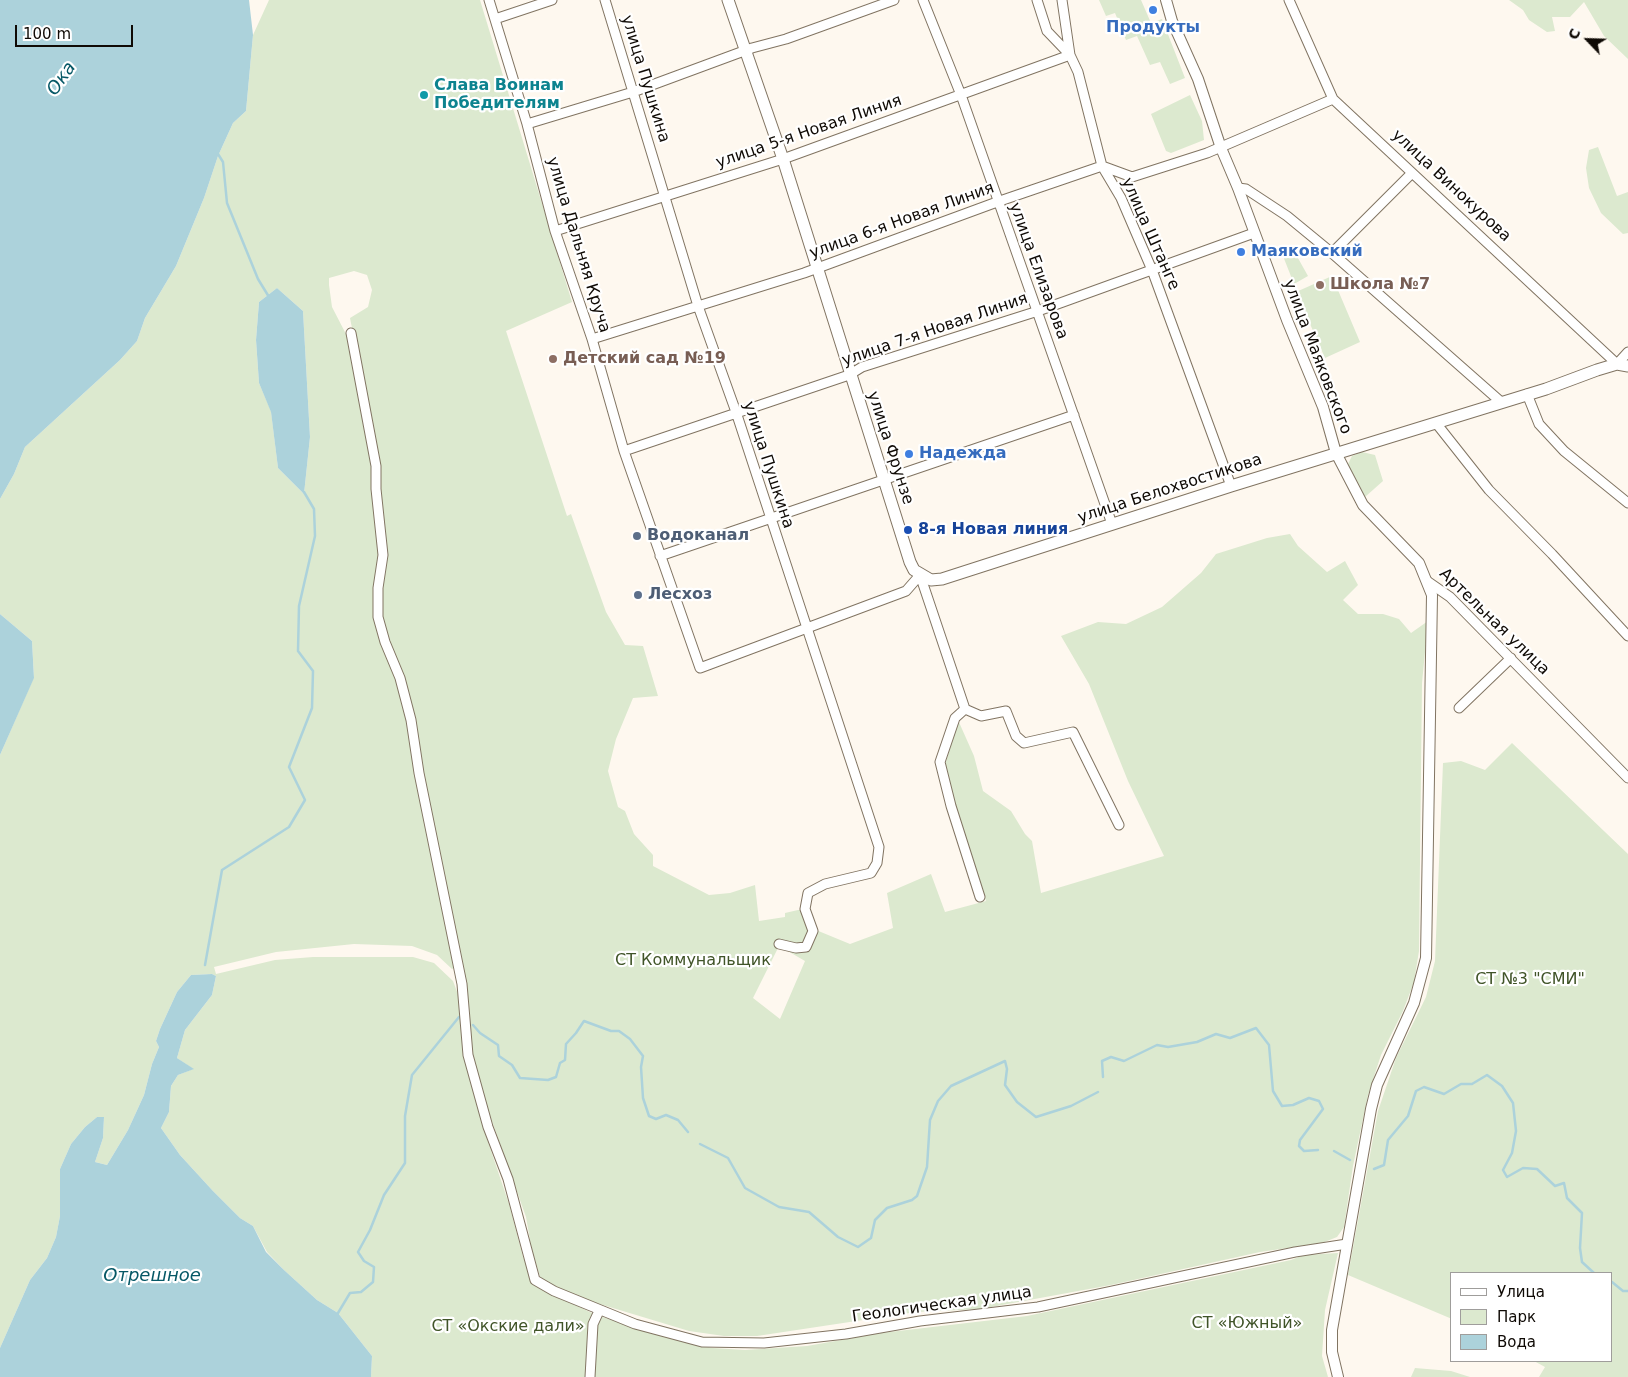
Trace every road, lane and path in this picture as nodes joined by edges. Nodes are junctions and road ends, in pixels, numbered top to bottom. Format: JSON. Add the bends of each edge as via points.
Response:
{"nodes":[{"id":1,"x":489,"y":0,"type":"edge"},
{"id":2,"x":552,"y":0,"type":"edge"},
{"id":3,"x":605,"y":0,"type":"edge"},
{"id":4,"x":728,"y":0,"type":"edge"},
{"id":5,"x":894,"y":0,"type":"edge"},
{"id":6,"x":923,"y":0,"type":"edge"},
{"id":7,"x":1037,"y":0,"type":"edge"},
{"id":8,"x":1062,"y":0,"type":"edge"},
{"id":9,"x":1166,"y":0,"type":"edge"},
{"id":10,"x":1289,"y":0,"type":"edge"},
{"id":11,"x":495,"y":19,"type":"junction"},
{"id":12,"x":744,"y":51,"type":"junction"},
{"id":13,"x":1070,"y":55,"type":"junction"},
{"id":14,"x":633,"y":92,"type":"junction"},
{"id":15,"x":961,"y":96,"type":"junction"},
{"id":16,"x":1333,"y":99,"type":"junction"},
{"id":17,"x":527,"y":124,"type":"junction"},
{"id":18,"x":1221,"y":148,"type":"junction"},
{"id":19,"x":783,"y":159,"type":"junction"},
{"id":20,"x":1102,"y":166,"type":"junction"},
{"id":21,"x":1412,"y":173,"type":"junction"},
{"id":22,"x":1238,"y":188,"type":"junction"},
{"id":23,"x":666,"y":195,"type":"junction"},
{"id":24,"x":997,"y":202,"type":"junction"},
{"id":25,"x":555,"y":231,"type":"junction"},
{"id":26,"x":1254,"y":233,"type":"junction"},
{"id":27,"x":1332,"y":252,"type":"junction"},
{"id":28,"x":816,"y":268,"type":"junction"},
{"id":29,"x":1152,"y":270,"type":"junction"},
{"id":30,"x":698,"y":306,"type":"junction"},
{"id":31,"x":1038,"y":311,"type":"junction"},
{"id":32,"x":351,"y":333,"type":"dead end"},
{"id":33,"x":592,"y":339,"type":"junction"},
{"id":34,"x":1628,"y":352,"type":"edge"},
{"id":35,"x":1622,"y":365,"type":"edge"},
{"id":36,"x":849,"y":374,"type":"junction"},
{"id":37,"x":1527,"y":394,"type":"junction"},
{"id":38,"x":1501,"y":402,"type":"junction"},
{"id":39,"x":736,"y":412,"type":"junction"},
{"id":40,"x":1074,"y":415,"type":"junction"},
{"id":41,"x":1436,"y":423,"type":"junction"},
{"id":42,"x":624,"y":450,"type":"junction"},
{"id":43,"x":1336,"y":453,"type":"junction"},
{"id":44,"x":884,"y":479,"type":"junction"},
{"id":45,"x":1231,"y":486,"type":"junction"},
{"id":46,"x":1628,"y":504,"type":"edge"},
{"id":47,"x":770,"y":518,"type":"junction"},
{"id":48,"x":1112,"y":524,"type":"junction"},
{"id":49,"x":660,"y":556,"type":"junction"},
{"id":50,"x":920,"y":575,"type":"junction"},
{"id":51,"x":1427,"y":581,"type":"junction"},
{"id":52,"x":805,"y":627,"type":"junction"},
{"id":53,"x":1628,"y":636,"type":"edge"},
{"id":54,"x":1510,"y":658,"type":"junction"},
{"id":55,"x":1459,"y":708,"type":"dead end"},
{"id":56,"x":966,"y":709,"type":"junction"},
{"id":57,"x":1628,"y":778,"type":"edge"},
{"id":58,"x":1119,"y":825,"type":"dead end"},
{"id":59,"x":980,"y":897,"type":"dead end"},
{"id":60,"x":779,"y":944,"type":"dead end"},
{"id":61,"x":1347,"y":1244,"type":"junction"},
{"id":62,"x":599,"y":1311,"type":"junction"},
{"id":63,"x":590,"y":1377,"type":"edge"},
{"id":64,"x":1338,"y":1377,"type":"edge"}],
"edges":[{"from":1,"to":11,"type":"street","name":"улица Дальняя Круча"},
{"from":2,"to":11,"type":"street"},
{"from":3,"to":14,"type":"street","name":"улица Пушкина"},
{"from":4,"to":12,"type":"main road","name":"улица Фрунзе"},
{"from":5,"to":12,"type":"street"},
{"from":6,"to":15,"type":"street","name":"улица Елизарова"},
{"from":7,"to":13,"type":"street","name":"улица Штанге","via":[[1047,31]]},
{"from":8,"to":13,"type":"street"},
{"from":9,"to":18,"type":"street","name":"улица Маяковского"},
{"from":10,"to":16,"type":"street","name":"улица Винокурова"},
{"from":11,"to":17,"type":"street","name":"улица Дальняя Круча"},
{"from":12,"to":14,"type":"street"},
{"from":12,"to":19,"type":"main road","name":"улица Фрунзе"},
{"from":13,"to":15,"type":"street","name":"улица 5-я Новая Линия"},
{"from":13,"to":20,"type":"street","name":"улица Штанге","via":[[1078,72]]},
{"from":14,"to":17,"type":"street"},
{"from":14,"to":23,"type":"street","name":"улица Пушкина"},
{"from":15,"to":19,"type":"street","name":"улица 5-я Новая Линия"},
{"from":15,"to":24,"type":"street","name":"улица Елизарова"},
{"from":16,"to":18,"type":"street"},
{"from":16,"to":21,"type":"street","name":"улица Винокурова"},
{"from":17,"to":25,"type":"street","name":"улица Дальняя Круча"},
{"from":18,"to":20,"type":"street","via":[[1132,177]]},
{"from":18,"to":22,"type":"street","name":"улица Маяковского"},
{"from":19,"to":23,"type":"street","name":"улица 5-я Новая Линия"},
{"from":19,"to":28,"type":"main road","name":"улица Фрунзе"},
{"from":20,"to":24,"type":"street","name":"улица 6-я Новая Линия"},
{"from":20,"to":29,"type":"street","name":"улица Штанге","via":[[1121,198]]},
{"from":21,"to":27,"type":"street"},
{"from":21,"to":35,"type":"street","name":"улица Винокурова"},
{"from":22,"to":26,"type":"street","name":"улица Маяковского"},
{"from":22,"to":27,"type":"street","via":[[1246,189],[1287,216]]},
{"from":23,"to":25,"type":"street","name":"улица 5-я Новая Линия"},
{"from":23,"to":30,"type":"street","name":"улица Пушкина"},
{"from":24,"to":28,"type":"street","name":"улица 6-я Новая Линия"},
{"from":24,"to":31,"type":"street","name":"улица Елизарова"},
{"from":25,"to":33,"type":"street","name":"улица Дальняя Круча"},
{"from":26,"to":29,"type":"street","name":"улица 7-я Новая Линия"},
{"from":26,"to":43,"type":"street","name":"улица Маяковского","via":[[1322,406]]},
{"from":27,"to":38,"type":"street"},
{"from":28,"to":30,"type":"street","name":"улица 6-я Новая Линия"},
{"from":28,"to":36,"type":"main road","name":"улица Фрунзе"},
{"from":29,"to":31,"type":"street","name":"улица 7-я Новая Линия"},
{"from":29,"to":45,"type":"street","name":"улица Штанге"},
{"from":30,"to":33,"type":"street","name":"улица 6-я Новая Линия"},
{"from":30,"to":39,"type":"street","name":"улица Пушкина"},
{"from":31,"to":36,"type":"street","name":"улица 7-я Новая Линия","via":[[862,367]]},
{"from":31,"to":40,"type":"street","name":"улица Елизарова"},
{"from":32,"to":62,"type":"street","name":"Геологическая улица","via":[[376,466],[383,555],[378,617],[411,720],[462,984],[468,1055],[488,1127],[508,1179],[535,1280]]},
{"from":33,"to":42,"type":"street","name":"улица Дальняя Круча"},
{"from":34,"to":35,"type":"street","name":"улица Белохвостикова"},
{"from":35,"to":37,"type":"main road","name":"улица Белохвостикова"},
{"from":36,"to":39,"type":"street","name":"улица 7-я Новая Линия"},
{"from":36,"to":44,"type":"main road","name":"улица Фрунзе"},
{"from":37,"to":38,"type":"main road","name":"улица Белохвостикова"},
{"from":37,"to":46,"type":"street","via":[[1538,424],[1564,451]]},
{"from":38,"to":41,"type":"main road","name":"улица Белохвостикова"},
{"from":39,"to":42,"type":"street","name":"улица 7-я Новая Линия"},
{"from":39,"to":47,"type":"street","name":"улица Пушкина"},
{"from":40,"to":44,"type":"street"},
{"from":40,"to":48,"type":"street","name":"улица Елизарова"},
{"from":41,"to":43,"type":"main road","name":"улица Белохвостикова"},
{"from":41,"to":53,"type":"street","via":[[1488,490]]},
{"from":42,"to":49,"type":"street","name":"улица Дальняя Круча"},
{"from":43,"to":45,"type":"main road","name":"улица Белохвостикова"},
{"from":43,"to":51,"type":"street","name":"Артельная улица","via":[[1363,505],[1419,563]]},
{"from":44,"to":47,"type":"street"},
{"from":44,"to":50,"type":"main road","name":"улица Фрунзе","via":[[910,562]]},
{"from":45,"to":48,"type":"main road","name":"улица Белохвостикова"},
{"from":47,"to":49,"type":"street"},
{"from":47,"to":52,"type":"street","name":"улица Пушкина"},
{"from":48,"to":50,"type":"main road","name":"улица Белохвостикова","via":[[942,579],[930,580]]},
{"from":49,"to":52,"type":"street","name":"улица Дальняя Круча","via":[[700,668]]},
{"from":50,"to":52,"type":"street","via":[[906,591]]},
{"from":50,"to":56,"type":"street","name":"улица Фрунзе"},
{"from":51,"to":54,"type":"street","name":"Артельная улица","via":[[1450,597]]},
{"from":51,"to":61,"type":"street","via":[[1434,608],[1426,958],[1414,1003],[1375,1093]]},
{"from":52,"to":60,"type":"street","name":"улица Пушкина","via":[[878,847],[877,863],[870,873],[825,884],[808,893],[804,904],[813,931],[812,938],[806,947]]},
{"from":54,"to":55,"type":"street"},
{"from":54,"to":57,"type":"street","name":"Артельная улица"},
{"from":56,"to":58,"type":"street","via":[[981,716],[1006,711],[1016,736],[1024,743],[1073,732]]},
{"from":56,"to":59,"type":"street","via":[[955,718],[940,762]]},
{"from":61,"to":62,"type":"street","name":"Геологическая улица","via":[[1038,1307],[764,1343],[702,1342]]},
{"from":61,"to":64,"type":"street","via":[[1332,1330],[1332,1352]]},
{"from":62,"to":63,"type":"street","via":[[593,1324]]}]}
